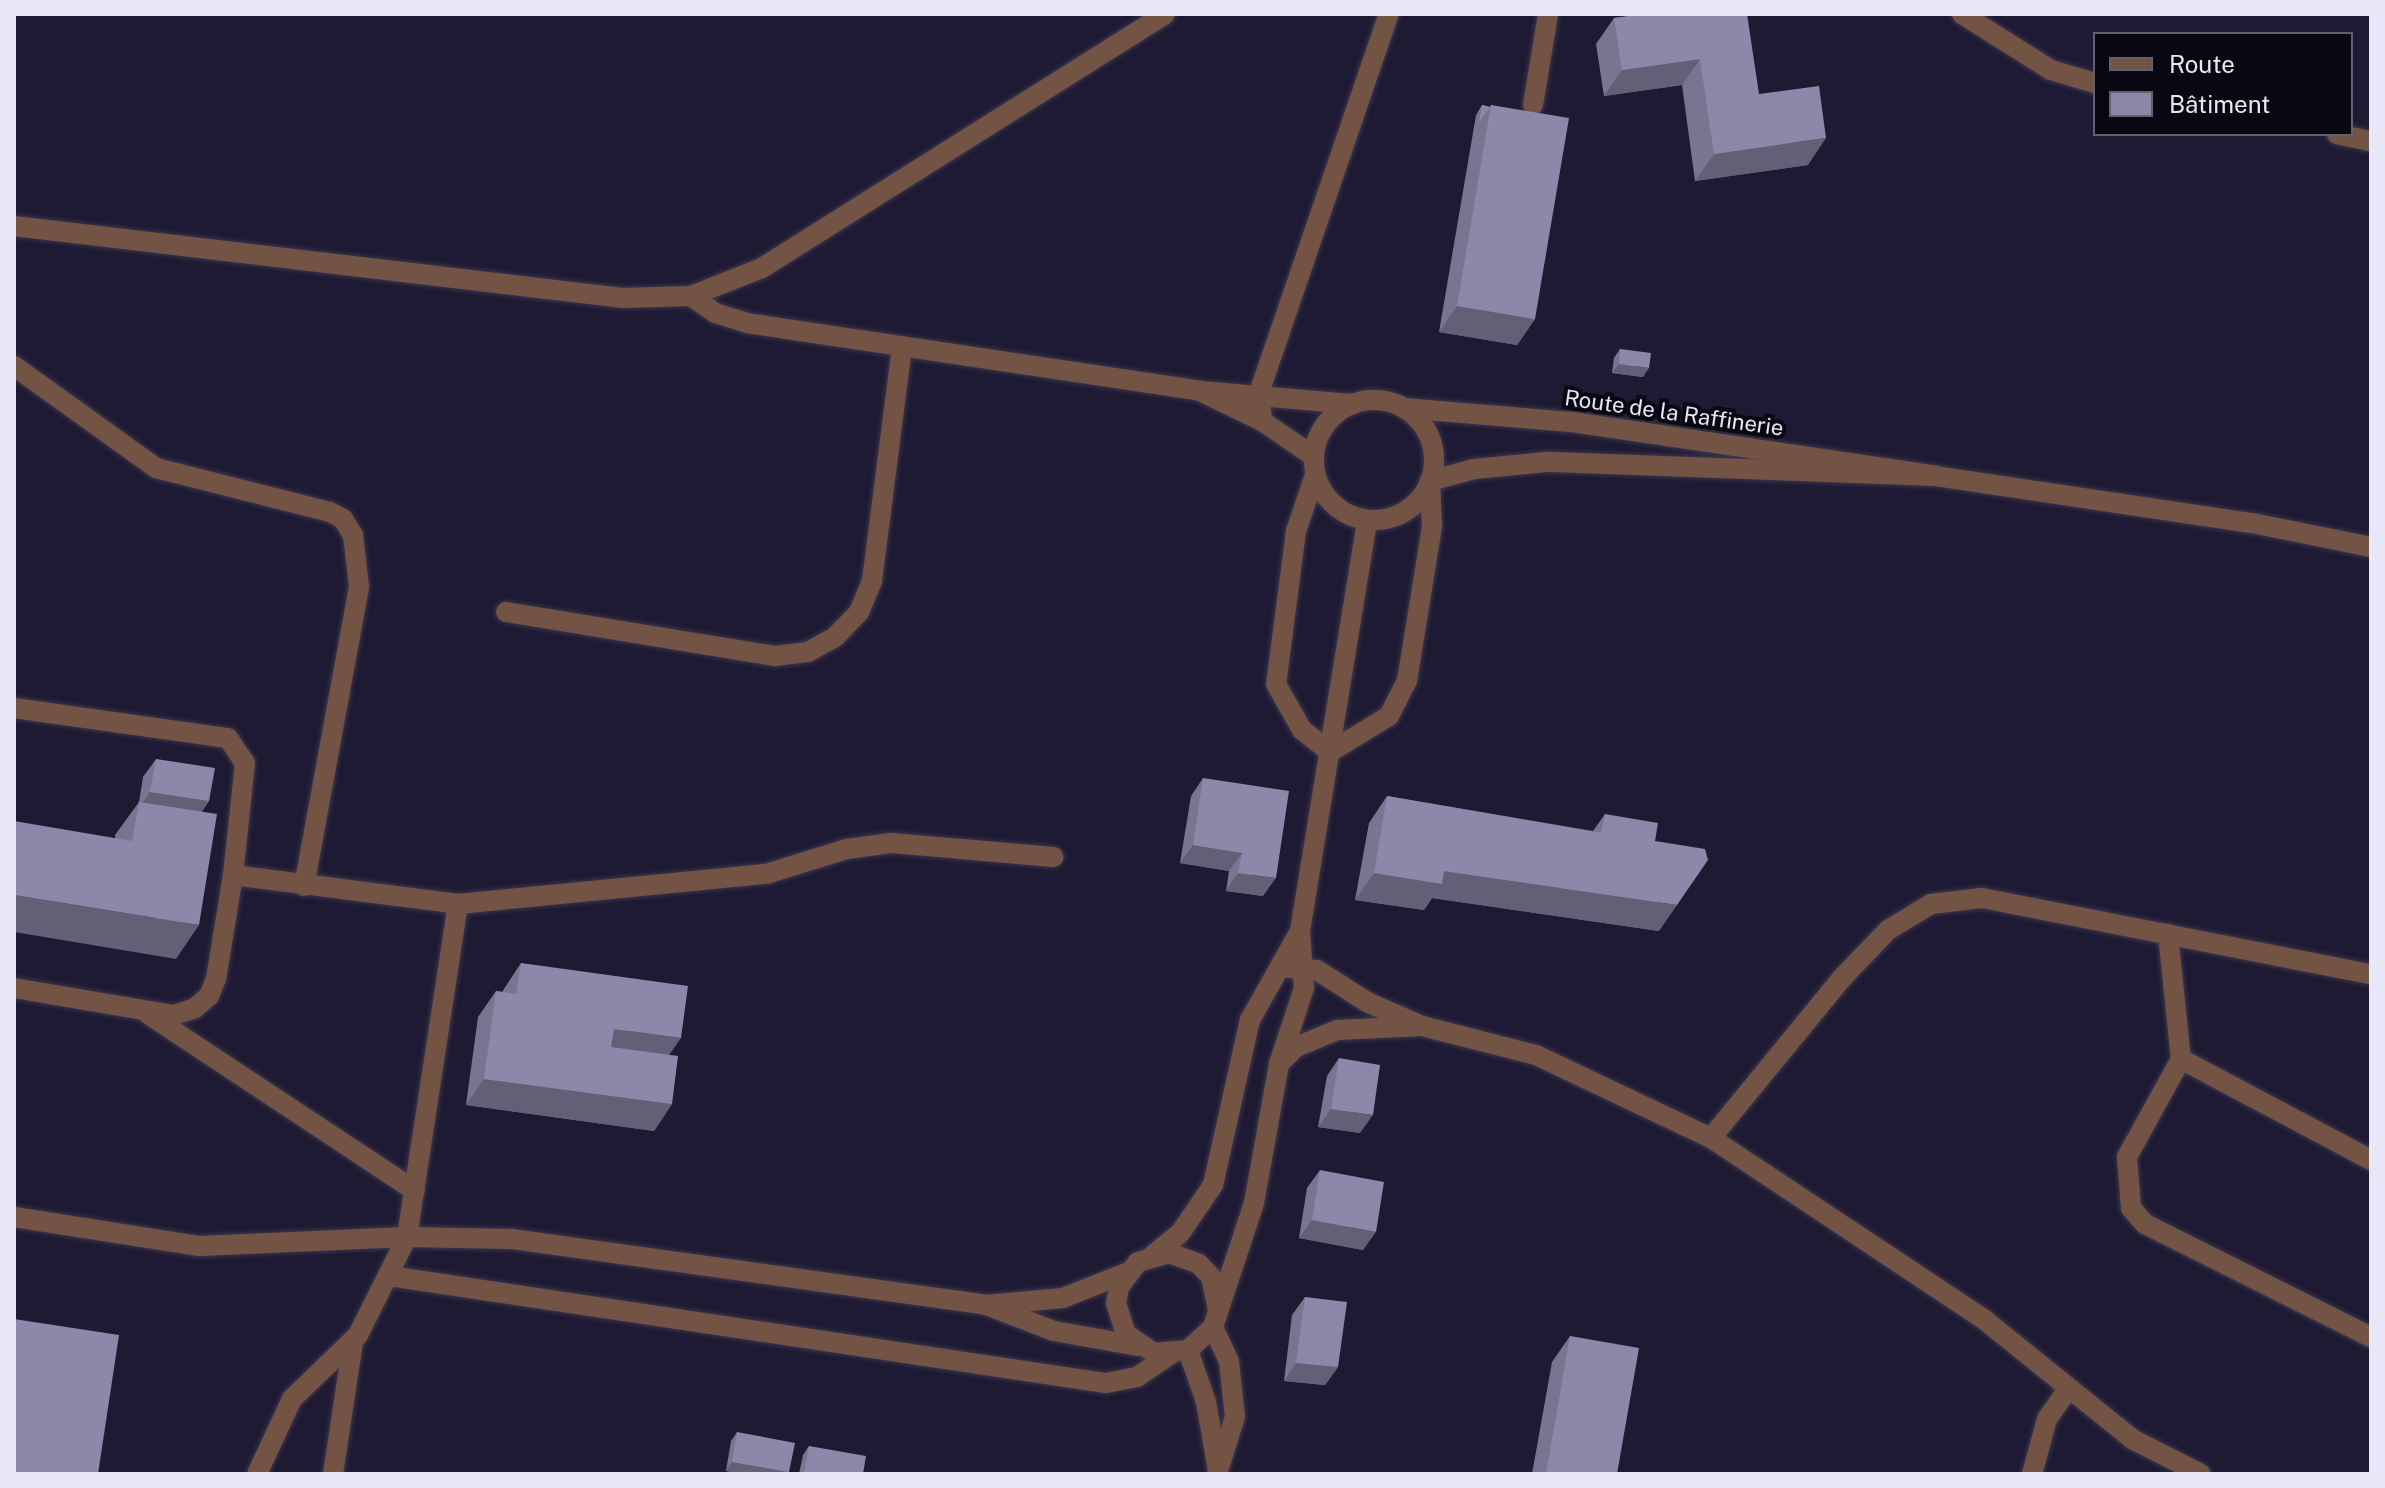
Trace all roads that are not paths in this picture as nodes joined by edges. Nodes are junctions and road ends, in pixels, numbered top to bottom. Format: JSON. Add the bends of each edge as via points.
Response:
{"nodes":[{"id":1,"x":1165,"y":14,"type":"edge"},
{"id":2,"x":1389,"y":14,"type":"edge"},
{"id":3,"x":1548,"y":14,"type":"edge"},
{"id":4,"x":1962,"y":14,"type":"edge"},
{"id":5,"x":2093,"y":82,"type":"edge"},
{"id":6,"x":1533,"y":105,"type":"dead end"},
{"id":7,"x":2347,"y":136,"type":"edge"},
{"id":8,"x":2371,"y":141,"type":"edge"},
{"id":9,"x":14,"y":226,"type":"edge"},
{"id":10,"x":691,"y":296,"type":"junction"},
{"id":11,"x":902,"y":346,"type":"junction"},
{"id":12,"x":14,"y":366,"type":"edge"},
{"id":13,"x":1200,"y":391,"type":"junction"},
{"id":14,"x":1259,"y":393,"type":"junction"},
{"id":15,"x":1353,"y":404,"type":"junction"},
{"id":16,"x":1404,"y":408,"type":"junction"},
{"id":17,"x":1262,"y":421,"type":"junction"},
{"id":18,"x":1314,"y":465,"type":"junction"},
{"id":19,"x":1936,"y":476,"type":"junction"},
{"id":20,"x":1430,"y":481,"type":"junction"},
{"id":21,"x":1367,"y":520,"type":"junction"},
{"id":22,"x":2371,"y":547,"type":"edge"},
{"id":23,"x":506,"y":612,"type":"dead end"},
{"id":24,"x":14,"y":708,"type":"edge"},
{"id":25,"x":1330,"y":752,"type":"junction"},
{"id":26,"x":1053,"y":857,"type":"dead end"},
{"id":27,"x":233,"y":875,"type":"junction"},
{"id":28,"x":304,"y":886,"type":"junction"},
{"id":29,"x":458,"y":904,"type":"junction"},
{"id":30,"x":1300,"y":931,"type":"junction"},
{"id":31,"x":2168,"y":934,"type":"junction"},
{"id":32,"x":1302,"y":968,"type":"junction"},
{"id":33,"x":1274,"y":973,"type":"junction"},
{"id":34,"x":2371,"y":974,"type":"edge"},
{"id":35,"x":14,"y":988,"type":"edge"},
{"id":36,"x":141,"y":1010,"type":"junction"},
{"id":37,"x":1422,"y":1026,"type":"junction"},
{"id":38,"x":2181,"y":1059,"type":"junction"},
{"id":39,"x":1279,"y":1064,"type":"junction"},
{"id":40,"x":1711,"y":1138,"type":"junction"},
{"id":41,"x":2371,"y":1160,"type":"edge"},
{"id":42,"x":415,"y":1191,"type":"junction"},
{"id":43,"x":14,"y":1217,"type":"edge"},
{"id":44,"x":407,"y":1237,"type":"junction"},
{"id":45,"x":1153,"y":1255,"type":"junction"},
{"id":46,"x":1126,"y":1273,"type":"junction"},
{"id":47,"x":389,"y":1276,"type":"junction"},
{"id":48,"x":986,"y":1305,"type":"junction"},
{"id":49,"x":1215,"y":1319,"type":"junction"},
{"id":50,"x":2371,"y":1337,"type":"edge"},
{"id":51,"x":353,"y":1342,"type":"junction"},
{"id":52,"x":1139,"y":1346,"type":"junction"},
{"id":53,"x":1180,"y":1352,"type":"junction"},
{"id":54,"x":2068,"y":1389,"type":"junction"},
{"id":55,"x":1218,"y":1472,"type":"edge"},
{"id":56,"x":257,"y":1474,"type":"edge"},
{"id":57,"x":333,"y":1474,"type":"edge"},
{"id":58,"x":2032,"y":1474,"type":"edge"},
{"id":59,"x":2201,"y":1474,"type":"edge"}],
"edges":[{"from":1,"to":10,"type":"street","via":[[762,268]]},
{"from":2,"to":14,"type":"street"},
{"from":3,"to":6,"type":"street"},
{"from":4,"to":5,"type":"street","via":[[2051,70]]},
{"from":7,"to":8,"type":"street"},
{"from":9,"to":10,"type":"street","via":[[622,298]]},
{"from":10,"to":11,"type":"street","via":[[715,313],[747,323]]},
{"from":11,"to":13,"type":"street"},
{"from":11,"to":23,"type":"street","via":[[872,581],[859,612],[835,637],[808,652],[775,656]]},
{"from":12,"to":28,"type":"street","via":[[156,468],[330,512],[343,519],[353,535],[359,587]]},
{"from":13,"to":14,"type":"street","name":"Route de la Raffinerie"},
{"from":13,"to":17,"type":"street"},
{"from":14,"to":15,"type":"street","name":"Route de la Raffinerie"},
{"from":14,"to":17,"type":"street"},
{"from":15,"to":16,"type":"street","name":"Route de la Raffinerie","via":[[1370,400]]},
{"from":15,"to":18,"type":"street","via":[[1326,424]]},
{"from":16,"to":19,"type":"street","name":"Route de la Raffinerie","via":[[1572,422]]},
{"from":16,"to":20,"type":"street","via":[[1427,433],[1433,457]]},
{"from":17,"to":18,"type":"street"},
{"from":18,"to":21,"type":"street","via":[[1333,505]]},
{"from":18,"to":25,"type":"street","via":[[1296,531],[1276,684],[1302,730]]},
{"from":19,"to":20,"type":"street","name":"Route de la Raffinerie","via":[[1546,462],[1474,469]]},
{"from":19,"to":22,"type":"street","name":"Route de la Raffinerie","via":[[2252,523]]},
{"from":20,"to":21,"type":"street","via":[[1423,495],[1398,515]]},
{"from":20,"to":25,"type":"street","via":[[1432,526],[1407,681],[1389,716]]},
{"from":21,"to":25,"type":"street"},
{"from":24,"to":27,"type":"street","via":[[228,738],[245,763]]},
{"from":25,"to":30,"type":"street"},
{"from":26,"to":29,"type":"street","via":[[891,843],[847,849],[766,874]]},
{"from":27,"to":28,"type":"street"},
{"from":27,"to":36,"type":"street","via":[[209,996],[174,1015]]},
{"from":28,"to":29,"type":"street"},
{"from":29,"to":42,"type":"street"},
{"from":30,"to":32,"type":"street"},
{"from":30,"to":33,"type":"street"},
{"from":31,"to":34,"type":"street"},
{"from":31,"to":38,"type":"street"},
{"from":31,"to":40,"type":"street","via":[[1982,898],[1931,904],[1888,930],[1843,977]]},
{"from":32,"to":33,"type":"street"},
{"from":32,"to":37,"type":"street","via":[[1317,970],[1367,1002]]},
{"from":32,"to":39,"type":"street","via":[[1304,988]]},
{"from":33,"to":45,"type":"street","via":[[1250,1020],[1213,1185],[1181,1232]]},
{"from":35,"to":36,"type":"street"},
{"from":36,"to":42,"type":"street"},
{"from":37,"to":39,"type":"street","via":[[1337,1030],[1296,1047]]},
{"from":37,"to":40,"type":"street","via":[[1536,1055]]},
{"from":38,"to":41,"type":"street"},
{"from":38,"to":50,"type":"street","via":[[2127,1157],[2131,1208],[2145,1224]]},
{"from":39,"to":49,"type":"street","via":[[1254,1203]]},
{"from":40,"to":54,"type":"street","via":[[1986,1321]]},
{"from":42,"to":44,"type":"street"},
{"from":43,"to":44,"type":"street","via":[[200,1246]]},
{"from":44,"to":47,"type":"street"},
{"from":44,"to":48,"type":"street","via":[[512,1239]]},
{"from":45,"to":46,"type":"street"},
{"from":45,"to":49,"type":"street","via":[[1169,1253],[1199,1264],[1211,1277]]},
{"from":46,"to":48,"type":"street","via":[[1063,1298]]},
{"from":46,"to":52,"type":"street","via":[[1116,1303],[1118,1319]]},
{"from":47,"to":51,"type":"street"},
{"from":47,"to":53,"type":"street","via":[[1106,1383],[1137,1377]]},
{"from":48,"to":52,"type":"street","via":[[1054,1331]]},
{"from":49,"to":53,"type":"street"},
{"from":49,"to":55,"type":"street","via":[[1229,1362],[1235,1417]]},
{"from":51,"to":56,"type":"street","via":[[292,1399]]},
{"from":51,"to":57,"type":"street"},
{"from":52,"to":53,"type":"street"},
{"from":53,"to":55,"type":"street","via":[[1206,1402]]},
{"from":54,"to":58,"type":"street","via":[[2047,1419]]},
{"from":54,"to":59,"type":"street","via":[[2132,1439]]}]}
